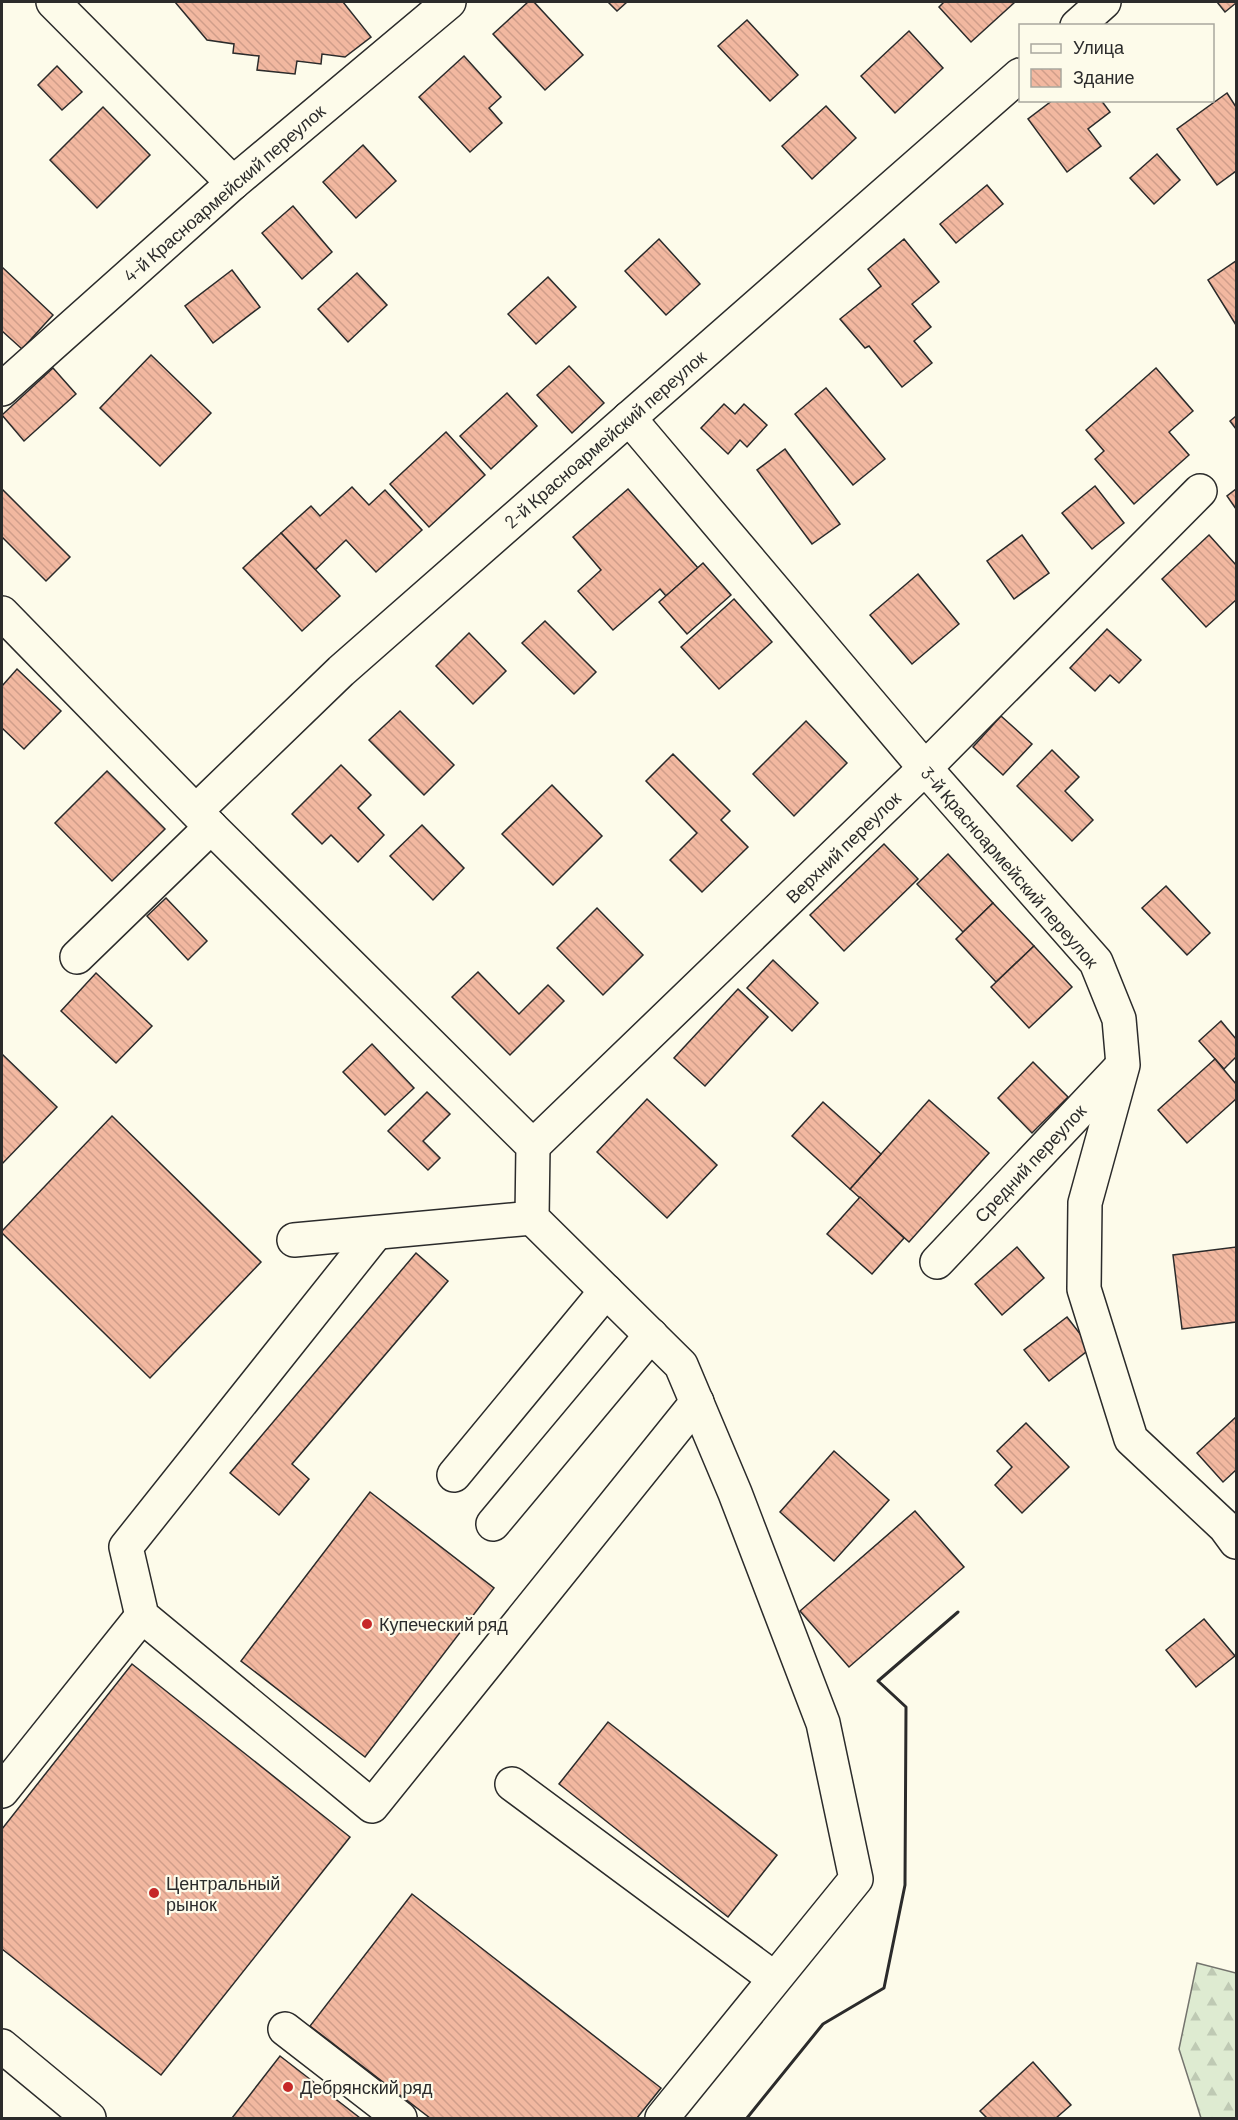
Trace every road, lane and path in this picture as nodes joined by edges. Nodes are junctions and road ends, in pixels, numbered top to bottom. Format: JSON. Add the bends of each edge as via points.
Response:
{"nodes":[{"id":1,"x":52,"y":2,"type":"edge"},
{"id":2,"x":449,"y":2,"type":"edge"},
{"id":3,"x":1104,"y":2,"type":"edge"},
{"id":4,"x":1079,"y":24,"type":"edge"},
{"id":5,"x":1019,"y":76,"type":"edge"},
{"id":6,"x":233,"y":183,"type":"junction"},
{"id":7,"x":2,"y":389,"type":"edge"},
{"id":8,"x":629,"y":418,"type":"junction"},
{"id":9,"x":1200,"y":491,"type":"dead end"},
{"id":10,"x":2,"y":613,"type":"edge"},
{"id":11,"x":925,"y":768,"type":"junction"},
{"id":12,"x":204,"y":819,"type":"junction"},
{"id":13,"x":77,"y":957,"type":"dead end"},
{"id":14,"x":1123,"y":1065,"type":"junction"},
{"id":15,"x":533,"y":1146,"type":"junction"},
{"id":16,"x":532,"y":1218,"type":"junction"},
{"id":17,"x":376,"y":1233,"type":"junction"},
{"id":18,"x":294,"y":1240,"type":"dead end"},
{"id":19,"x":937,"y":1262,"type":"dead end"},
{"id":20,"x":606,"y":1291,"type":"junction"},
{"id":21,"x":651,"y":1335,"type":"junction"},
{"id":22,"x":697,"y":1402,"type":"junction"},
{"id":23,"x":454,"y":1475,"type":"dead end"},
{"id":24,"x":493,"y":1524,"type":"dead end"},
{"id":25,"x":1232,"y":1529,"type":"edge"},
{"id":26,"x":142,"y":1616,"type":"junction"},
{"id":27,"x":512,"y":1784,"type":"dead end"},
{"id":28,"x":2,"y":1791,"type":"edge"},
{"id":29,"x":767,"y":1973,"type":"dead end"},
{"id":30,"x":285,"y":2029,"type":"dead end"},
{"id":31,"x":2,"y":2046,"type":"edge"},
{"id":32,"x":89,"y":2118,"type":"edge"},
{"id":33,"x":400,"y":2118,"type":"edge"},
{"id":34,"x":662,"y":2118,"type":"edge"}],
"edges":[{"from":1,"to":6,"type":"street"},
{"from":2,"to":6,"type":"street","name":"4-й Красноармейский переулок"},
{"from":3,"to":4,"type":"street"},
{"from":5,"to":8,"type":"street","name":"2-й Красноармейский переулок"},
{"from":6,"to":7,"type":"street","name":"4-й Красноармейский переулок"},
{"from":8,"to":11,"type":"street","name":"3-й Красноармейский переулок"},
{"from":8,"to":12,"type":"street","name":"2-й Красноармейский переулок","via":[[341,671]]},
{"from":9,"to":11,"type":"street","name":"Верхний переулок"},
{"from":10,"to":12,"type":"street"},
{"from":11,"to":14,"type":"street","name":"3-й Красноармейский переулок","via":[[1096,962],[1119,1019]]},
{"from":11,"to":15,"type":"street","name":"Верхний переулок"},
{"from":12,"to":13,"type":"street","name":"2-й Красноармейский переулок"},
{"from":12,"to":15,"type":"street"},
{"from":14,"to":19,"type":"street","name":"Средний переулок"},
{"from":14,"to":25,"type":"street","name":"3-й Красноармейский переулок","via":[[1085,1203],[1084,1289],[1131,1439]]},
{"from":15,"to":16,"type":"street"},
{"from":16,"to":17,"type":"street"},
{"from":16,"to":20,"type":"street"},
{"from":17,"to":18,"type":"street"},
{"from":17,"to":26,"type":"street","via":[[126,1546]]},
{"from":20,"to":21,"type":"street"},
{"from":20,"to":23,"type":"street"},
{"from":21,"to":22,"type":"street","via":[[681,1365]]},
{"from":21,"to":24,"type":"street"},
{"from":22,"to":26,"type":"street","via":[[372,1806]]},
{"from":22,"to":34,"type":"street","via":[[823,1723],[856,1879]]},
{"from":26,"to":28,"type":"street"},
{"from":27,"to":29,"type":"street"},
{"from":30,"to":33,"type":"street"},
{"from":31,"to":32,"type":"street"}]}
